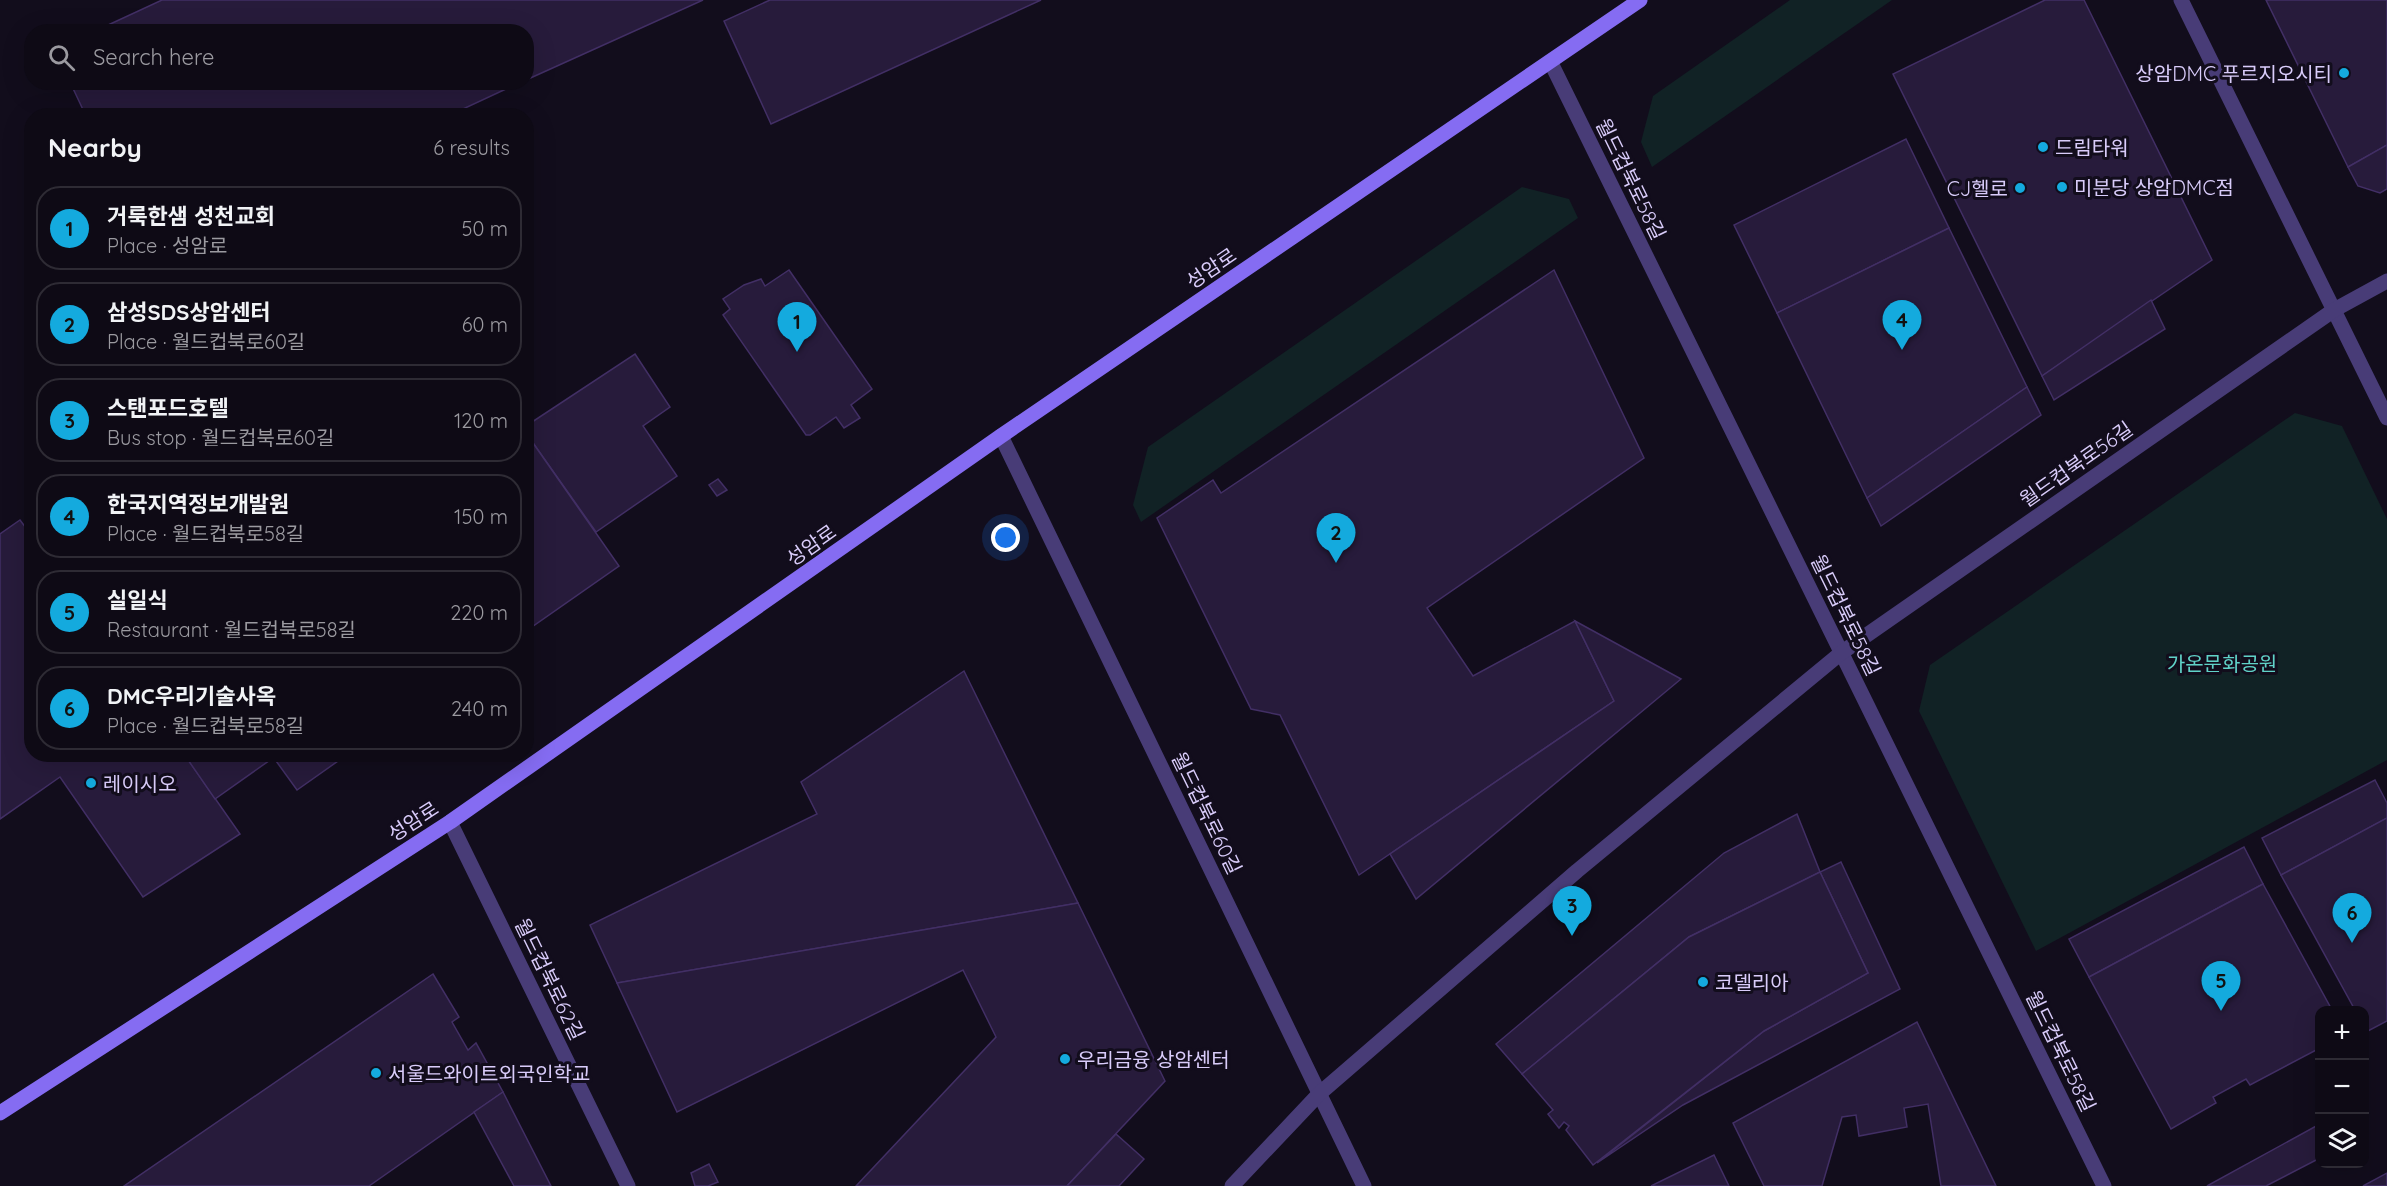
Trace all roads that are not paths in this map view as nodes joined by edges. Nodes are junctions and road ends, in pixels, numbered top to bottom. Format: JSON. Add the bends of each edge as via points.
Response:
{"nodes":[{"id":1,"x":1640,"y":0,"type":"edge"},
{"id":2,"x":2181,"y":0,"type":"edge"},
{"id":3,"x":1551,"y":63,"type":"junction"},
{"id":4,"x":2387,"y":281,"type":"edge"},
{"id":5,"x":2334,"y":310,"type":"junction"},
{"id":6,"x":2387,"y":418,"type":"edge"},
{"id":7,"x":1002,"y":436,"type":"junction"},
{"id":8,"x":1841,"y":653,"type":"junction"},
{"id":9,"x":450,"y":822,"type":"junction"},
{"id":10,"x":1319,"y":1094,"type":"junction"},
{"id":11,"x":0,"y":1113,"type":"edge"},
{"id":12,"x":628,"y":1186,"type":"edge"},
{"id":13,"x":1232,"y":1186,"type":"edge"},
{"id":14,"x":1364,"y":1186,"type":"edge"},
{"id":15,"x":2104,"y":1186,"type":"edge"}],
"edges":[{"from":1,"to":3,"type":"main road","name":"성암로"},
{"from":2,"to":5,"type":"street"},
{"from":3,"to":7,"type":"main road","name":"성암로"},
{"from":3,"to":8,"type":"street","name":"월드컵북로58길"},
{"from":4,"to":5,"type":"street","name":"월드컵북로56길"},
{"from":5,"to":6,"type":"street"},
{"from":5,"to":8,"type":"street","name":"월드컵북로56길"},
{"from":7,"to":9,"type":"main road","name":"성암로"},
{"from":7,"to":10,"type":"street","name":"월드컵북로60길"},
{"from":8,"to":10,"type":"street","name":"월드컵북로56길","via":[[1577,871]]},
{"from":8,"to":15,"type":"street","name":"월드컵북로58길"},
{"from":9,"to":11,"type":"main road","name":"성암로"},
{"from":9,"to":12,"type":"street","name":"월드컵북로62길"},
{"from":10,"to":13,"type":"street"},
{"from":10,"to":14,"type":"street","name":"월드컵북로60길"}]}
